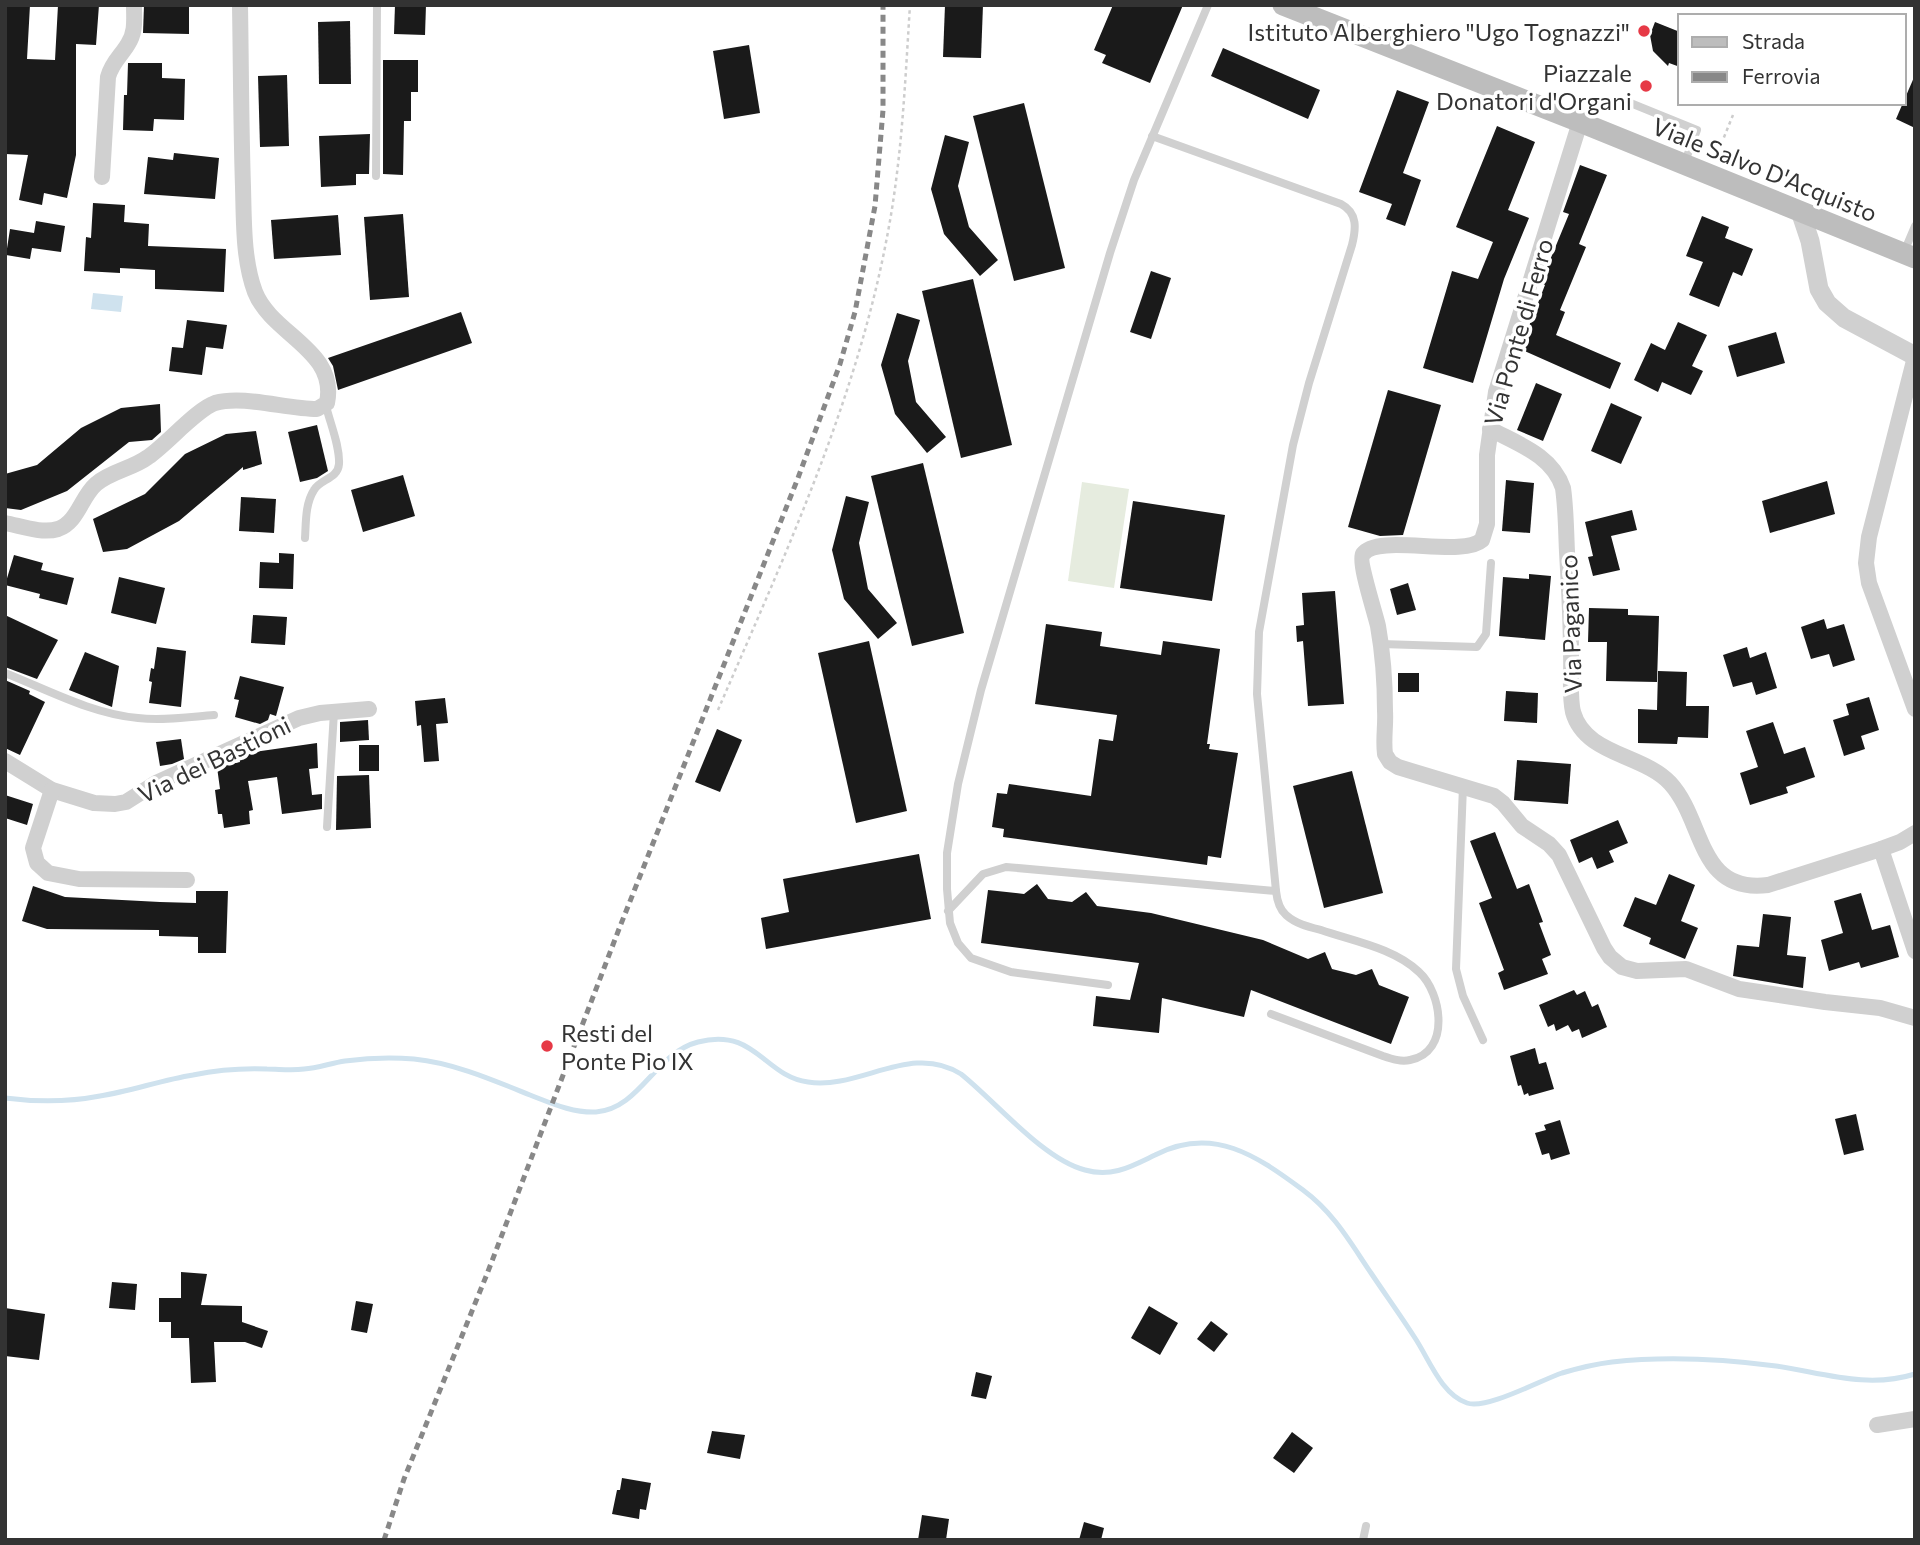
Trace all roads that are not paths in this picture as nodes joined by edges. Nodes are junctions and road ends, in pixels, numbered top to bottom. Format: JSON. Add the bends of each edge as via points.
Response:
{"nodes":[{"id":1,"x":134,"y":5,"type":"edge"},
{"id":2,"x":240,"y":5,"type":"edge"},
{"id":3,"x":377,"y":5,"type":"edge"},
{"id":4,"x":1208,"y":5,"type":"edge"},
{"id":5,"x":1283,"y":5,"type":"edge"},
{"id":6,"x":1623,"y":100,"type":"dead end"},
{"id":7,"x":1580,"y":122,"type":"junction"},
{"id":8,"x":1152,"y":136,"type":"junction"},
{"id":9,"x":1684,"y":164,"type":"junction"},
{"id":10,"x":376,"y":176,"type":"dead end"},
{"id":11,"x":102,"y":177,"type":"dead end"},
{"id":12,"x":1800,"y":211,"type":"junction"},
{"id":13,"x":1915,"y":226,"type":"edge"},
{"id":14,"x":1909,"y":256,"type":"edge"},
{"id":15,"x":1915,"y":357,"type":"edge"},
{"id":16,"x":326,"y":406,"type":"junction"},
{"id":17,"x":1490,"y":429,"type":"junction"},
{"id":18,"x":5,"y":523,"type":"edge"},
{"id":19,"x":305,"y":538,"type":"dead end"},
{"id":20,"x":1491,"y":563,"type":"dead end"},
{"id":21,"x":1381,"y":643,"type":"junction"},
{"id":22,"x":5,"y":673,"type":"edge"},
{"id":23,"x":369,"y":709,"type":"dead end"},
{"id":24,"x":1915,"y":709,"type":"edge"},
{"id":25,"x":334,"y":712,"type":"junction"},
{"id":26,"x":214,"y":715,"type":"dead end"},
{"id":27,"x":5,"y":761,"type":"edge"},
{"id":28,"x":1463,"y":786,"type":"junction"},
{"id":29,"x":52,"y":790,"type":"junction"},
{"id":30,"x":327,"y":827,"type":"dead end"},
{"id":31,"x":1915,"y":833,"type":"edge"},
{"id":32,"x":1881,"y":849,"type":"junction"},
{"id":33,"x":187,"y":880,"type":"dead end"},
{"id":34,"x":1276,"y":891,"type":"junction"},
{"id":35,"x":948,"y":911,"type":"junction"},
{"id":36,"x":1915,"y":951,"type":"edge"},
{"id":37,"x":1108,"y":985,"type":"dead end"},
{"id":38,"x":1271,"y":1014,"type":"dead end"},
{"id":39,"x":1912,"y":1014,"type":"edge"},
{"id":40,"x":1483,"y":1040,"type":"dead end"},
{"id":41,"x":1915,"y":1419,"type":"edge"},
{"id":42,"x":1877,"y":1425,"type":"dead end"},
{"id":43,"x":1366,"y":1525,"type":"dead end"},
{"id":44,"x":1363,"y":1540,"type":"edge"}],
"edges":[{"from":1,"to":11,"type":"street","via":[[133,34],[108,77]]},
{"from":2,"to":16,"type":"street","via":[[249,272],[267,313],[322,366]]},
{"from":3,"to":10,"type":"lane"},
{"from":4,"to":8,"type":"lane"},
{"from":5,"to":7,"type":"main road","name":"Viale Salvo D'Acquisto"},
{"from":6,"to":9,"type":"lane","via":[[1697,130]]},
{"from":7,"to":9,"type":"main road","name":"Viale Salvo D'Acquisto"},
{"from":7,"to":17,"type":"street","name":"Via Ponte di Ferro","via":[[1502,372]]},
{"from":8,"to":34,"type":"lane","via":[[1341,204],[1351,211],[1355,223],[1293,445],[1259,632],[1258,694]]},
{"from":8,"to":35,"type":"lane","via":[[1110,253],[976,710],[949,839]]},
{"from":9,"to":12,"type":"main road","name":"Viale Salvo D'Acquisto"},
{"from":12,"to":14,"type":"main road","name":"Viale Salvo D'Acquisto"},
{"from":12,"to":15,"type":"street","via":[[1827,303],[1849,321]]},
{"from":13,"to":14,"type":"lane"},
{"from":15,"to":24,"type":"street","via":[[1866,555],[1869,583]]},
{"from":16,"to":18,"type":"street","via":[[313,410],[226,401],[211,405],[148,457],[96,484],[64,526],[49,531]]},
{"from":16,"to":19,"type":"lane","via":[[339,464],[333,476],[312,492]]},
{"from":17,"to":21,"type":"street","name":"Via Ponte di Ferro","via":[[1487,524],[1479,543],[1470,547],[1384,547],[1369,549],[1361,558]]},
{"from":17,"to":32,"type":"street","name":"Via Paganico","via":[[1543,458],[1563,488],[1573,707],[1586,733],[1670,783],[1685,804],[1709,860],[1734,881],[1752,886],[1779,883]]},
{"from":20,"to":21,"type":"lane","via":[[1487,629],[1477,647]]},
{"from":21,"to":28,"type":"street","name":"Via Ponte di Ferro","via":[[1388,758],[1398,767]]},
{"from":22,"to":26,"type":"lane","name":"Via dei Bastioni","via":[[127,717]]},
{"from":23,"to":25,"type":"street","name":"Via dei Bastioni"},
{"from":25,"to":29,"type":"street","name":"Via dei Bastioni","via":[[295,719],[121,803],[93,803]]},
{"from":25,"to":30,"type":"lane"},
{"from":27,"to":29,"type":"street","name":"Via dei Bastioni"},
{"from":28,"to":39,"type":"street","name":"Via Ponte di Ferro","via":[[1494,796],[1522,826],[1552,847],[1604,948],[1622,967],[1637,971],[1685,969],[1739,989]]},
{"from":28,"to":40,"type":"lane","via":[[1456,970],[1462,996]]},
{"from":29,"to":33,"type":"street","via":[[33,848],[34,859],[43,869],[79,879]]},
{"from":31,"to":32,"type":"street","name":"Via Paganico"},
{"from":32,"to":36,"type":"street"},
{"from":34,"to":35,"type":"lane","via":[[1006,867],[983,874]]},
{"from":34,"to":38,"type":"lane","via":[[1283,911],[1298,923],[1408,962],[1431,986],[1439,1019],[1429,1048],[1416,1058],[1401,1060]]},
{"from":35,"to":37,"type":"lane","via":[[958,943],[980,963],[1023,974]]},
{"from":41,"to":42,"type":"street"},
{"from":43,"to":44,"type":"lane"}]}
